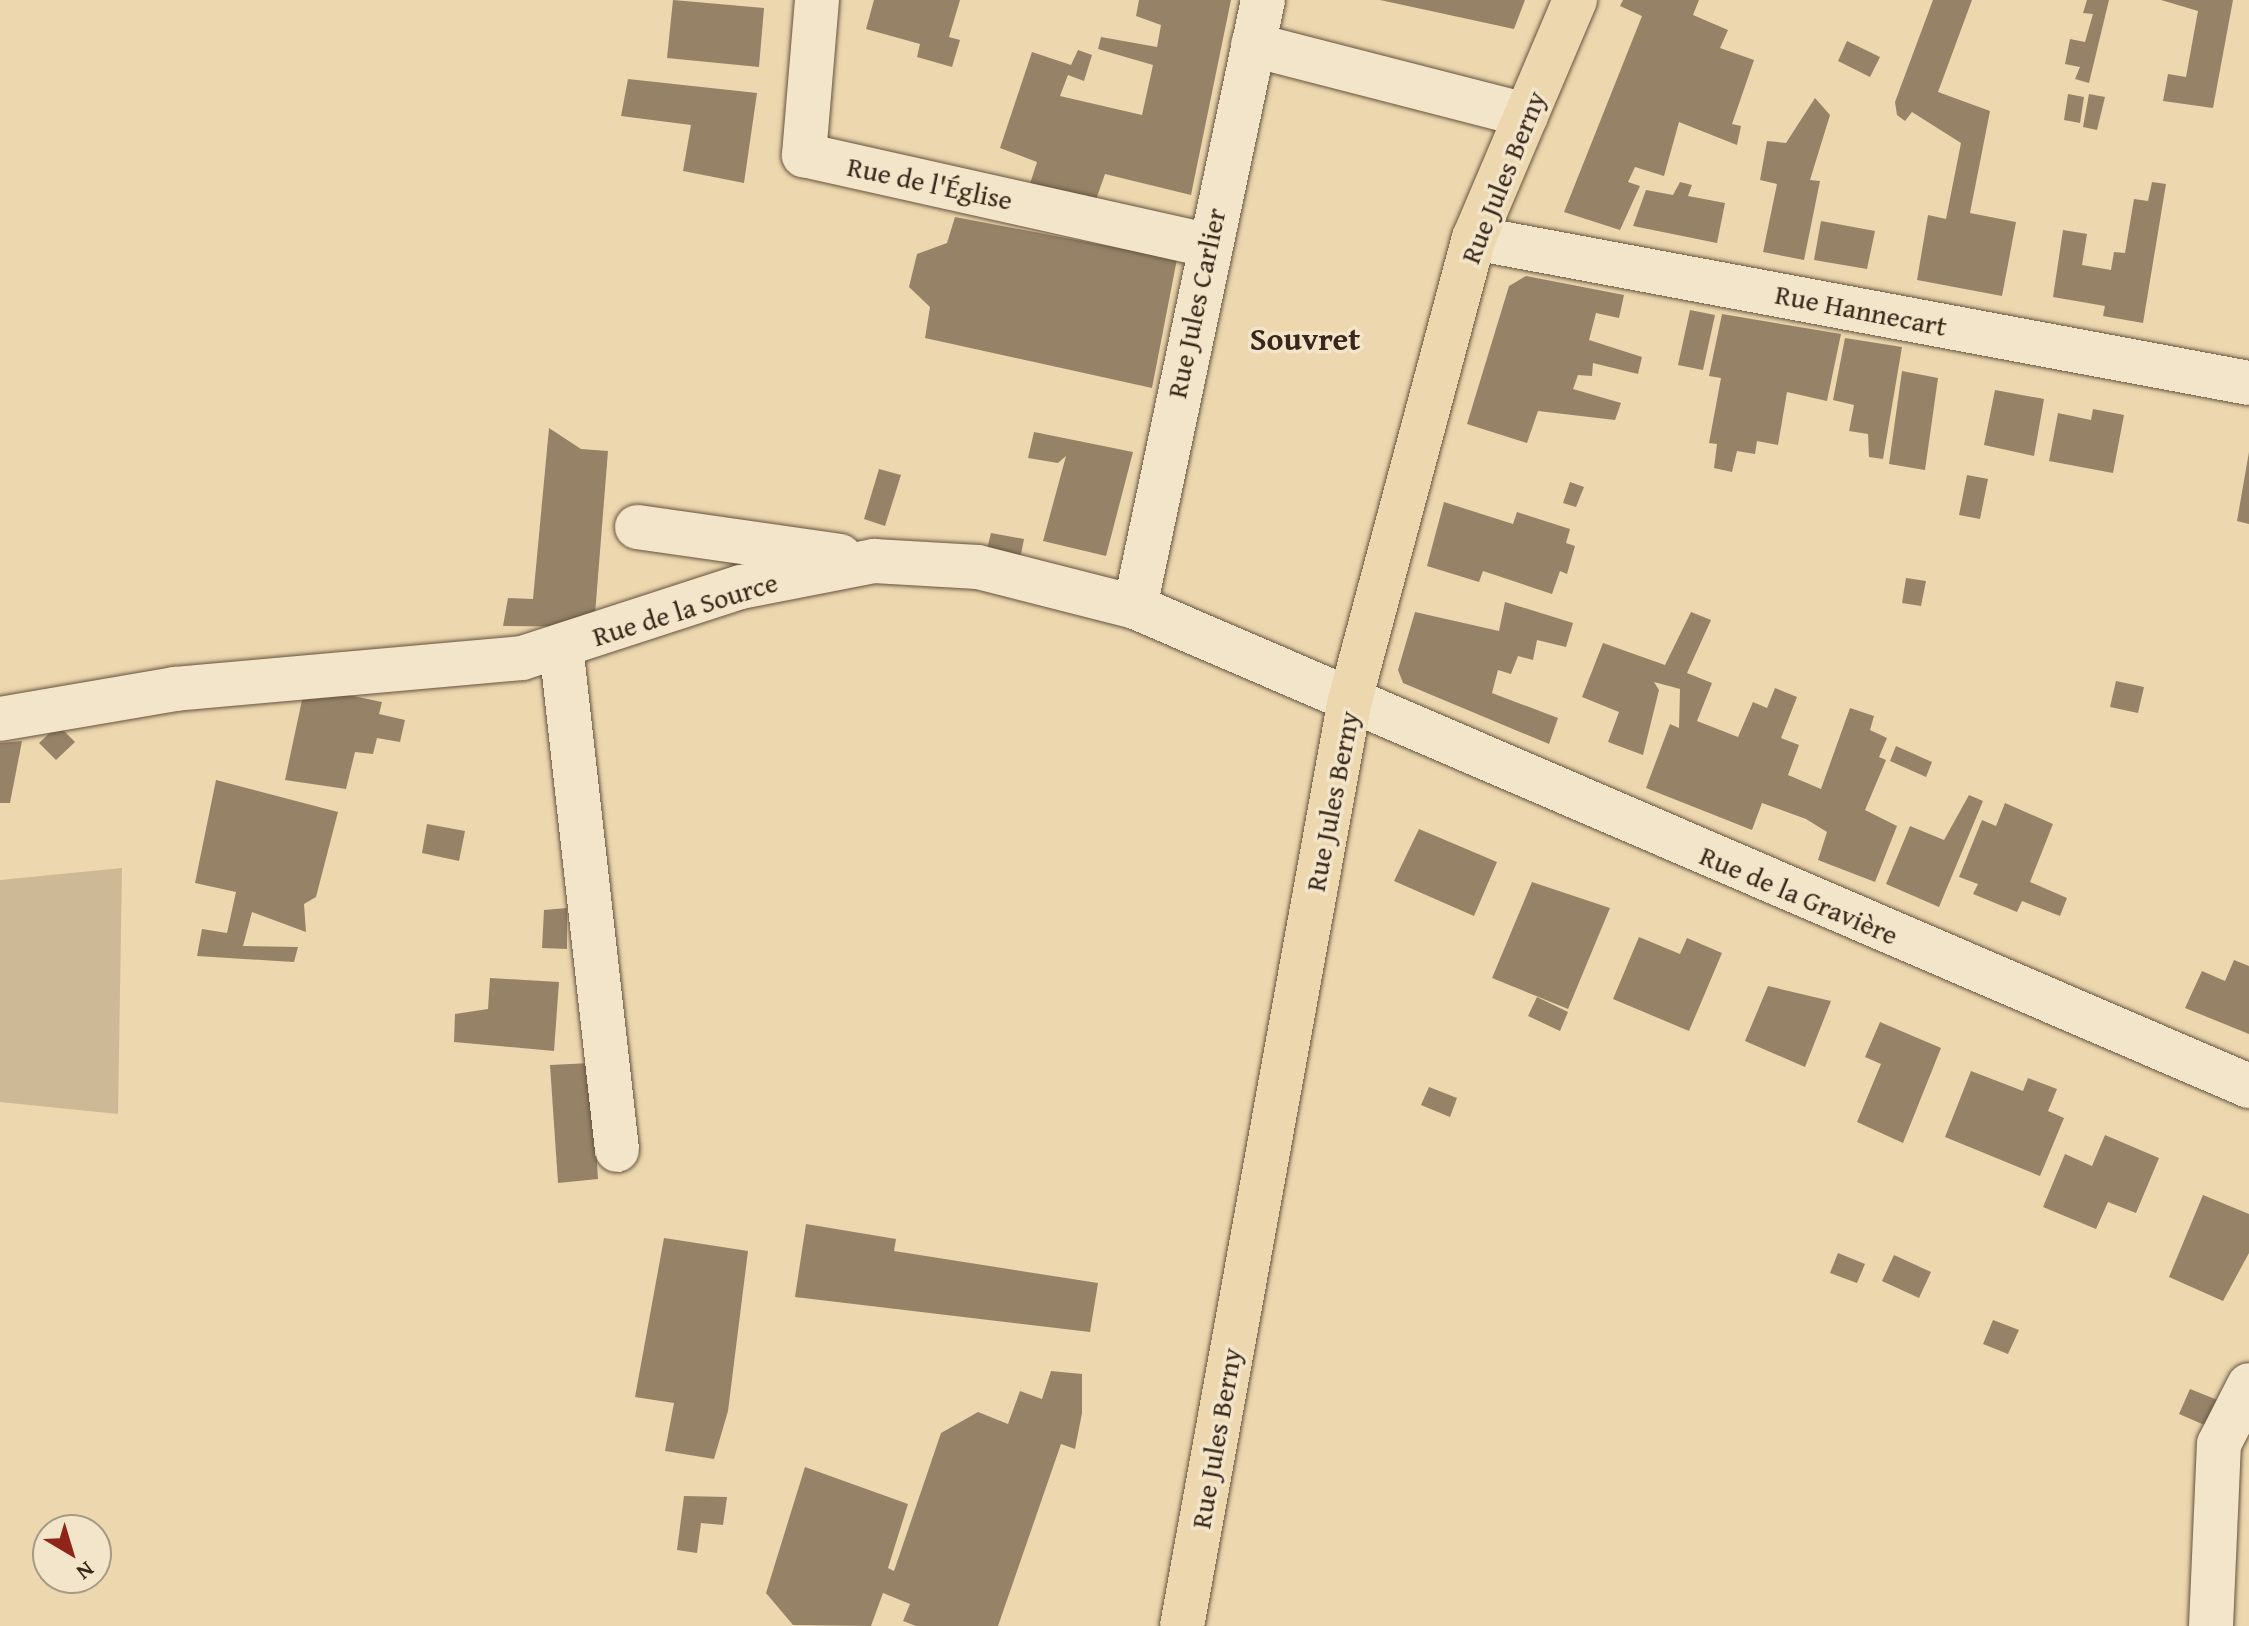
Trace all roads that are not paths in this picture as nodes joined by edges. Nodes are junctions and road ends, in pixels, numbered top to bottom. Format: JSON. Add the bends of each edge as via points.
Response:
{"nodes":[{"id":1,"x":817,"y":0,"type":"edge"},
{"id":2,"x":1263,"y":0,"type":"edge"},
{"id":3,"x":1575,"y":0,"type":"edge"},
{"id":4,"x":1253,"y":45,"type":"junction"},
{"id":5,"x":1526,"y":115,"type":"junction"},
{"id":6,"x":1474,"y":238,"type":"junction"},
{"id":7,"x":1207,"y":245,"type":"junction"},
{"id":8,"x":2249,"y":383,"type":"edge"},
{"id":9,"x":637,"y":527,"type":"dead end"},
{"id":10,"x":874,"y":561,"type":"junction"},
{"id":11,"x":1135,"y":607,"type":"junction"},
{"id":12,"x":561,"y":646,"type":"junction"},
{"id":13,"x":1349,"y":704,"type":"junction"},
{"id":14,"x":0,"y":719,"type":"edge"},
{"id":15,"x":2249,"y":1086,"type":"edge"},
{"id":16,"x":617,"y":1150,"type":"dead end"},
{"id":17,"x":2249,"y":1385,"type":"edge"},
{"id":18,"x":1182,"y":1626,"type":"edge"},
{"id":19,"x":2211,"y":1626,"type":"edge"}],
"edges":[{"from":1,"to":7,"type":"street","name":"Rue de l'Église","via":[[804,155]]},
{"from":2,"to":4,"type":"street","name":"Rue Jules Carlier"},
{"from":3,"to":5,"type":"main road","name":"Rue Jules Berny"},
{"from":4,"to":5,"type":"street"},
{"from":4,"to":7,"type":"street","name":"Rue Jules Carlier"},
{"from":5,"to":6,"type":"main road","name":"Rue Jules Berny"},
{"from":6,"to":8,"type":"street","name":"Rue Hannecart"},
{"from":6,"to":13,"type":"main road","name":"Rue Jules Berny"},
{"from":7,"to":11,"type":"street","name":"Rue Jules Carlier"},
{"from":9,"to":10,"type":"street"},
{"from":10,"to":11,"type":"street","name":"Rue de la Source","via":[[978,567]]},
{"from":10,"to":12,"type":"street","name":"Rue de la Source","via":[[741,587]]},
{"from":11,"to":13,"type":"street","name":"Rue de la Source"},
{"from":12,"to":14,"type":"street","name":"Rue de la Source","via":[[522,658],[175,689]]},
{"from":12,"to":16,"type":"street"},
{"from":13,"to":15,"type":"street","name":"Rue de la Gravière"},
{"from":13,"to":18,"type":"main road","name":"Rue Jules Berny"},
{"from":17,"to":19,"type":"street","via":[[2219,1444]]}]}
